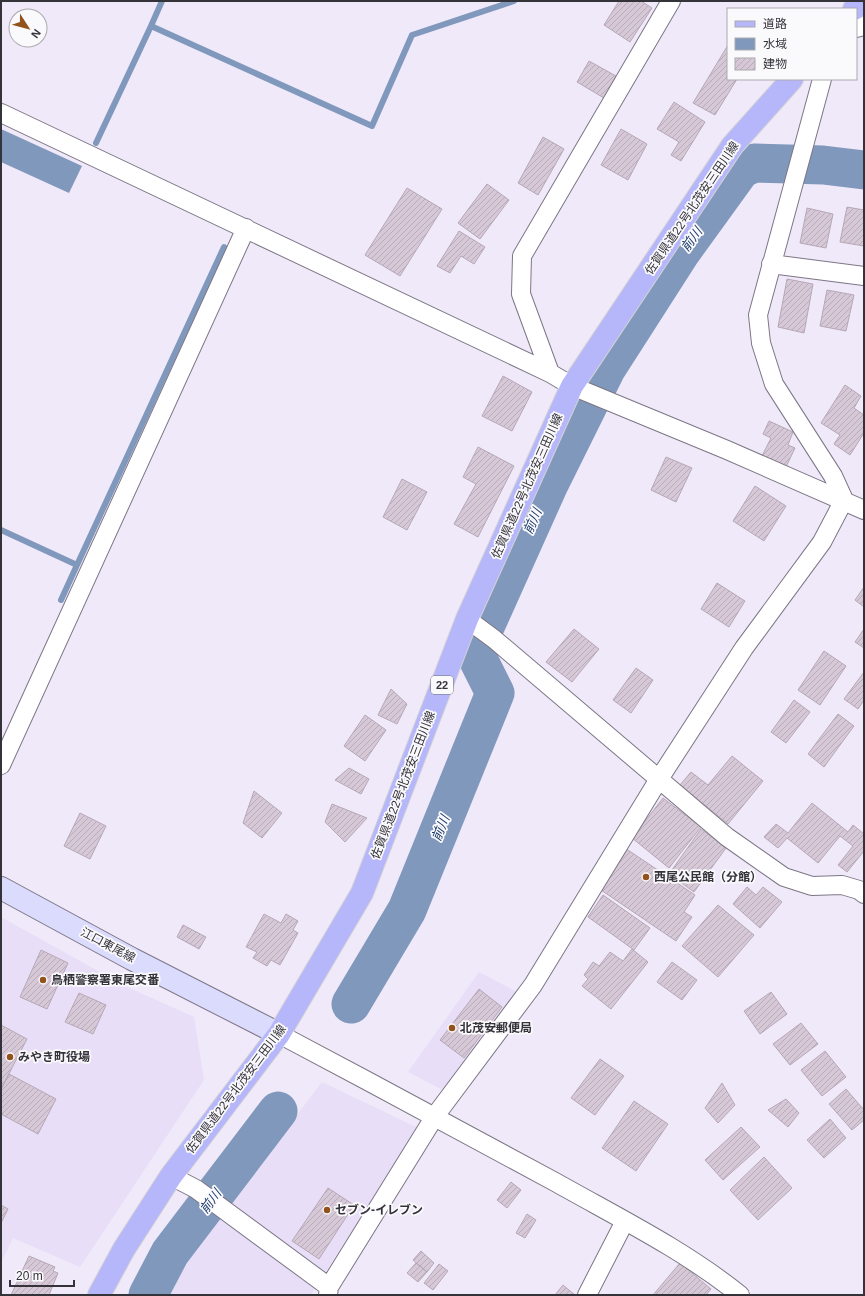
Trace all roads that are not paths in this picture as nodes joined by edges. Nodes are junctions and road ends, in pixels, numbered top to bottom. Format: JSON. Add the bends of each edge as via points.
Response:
{"nodes":[{"id":1,"x":671,"y":1,"type":"edge"},
{"id":2,"x":791,"y":80,"type":"edge"},
{"id":3,"x":822,"y":80,"type":"edge"},
{"id":4,"x":1,"y":113,"type":"edge"},
{"id":5,"x":246,"y":228,"type":"junction"},
{"id":6,"x":771,"y":264,"type":"junction"},
{"id":7,"x":864,"y":276,"type":"edge"},
{"id":8,"x":550,"y":373,"type":"junction"},
{"id":9,"x":572,"y":386,"type":"junction"},
{"id":10,"x":844,"y":500,"type":"junction"},
{"id":11,"x":864,"y":510,"type":"edge"},
{"id":12,"x":467,"y":619,"type":"junction"},
{"id":13,"x":1,"y":765,"type":"edge"},
{"id":14,"x":658,"y":779,"type":"junction"},
{"id":15,"x":1,"y":888,"type":"edge"},
{"id":16,"x":864,"y":894,"type":"edge"},
{"id":17,"x":279,"y":1034,"type":"junction"},
{"id":18,"x":435,"y":1116,"type":"junction"},
{"id":19,"x":171,"y":1176,"type":"junction"},
{"id":20,"x":625,"y":1221,"type":"junction"},
{"id":21,"x":328,"y":1291,"type":"edge"},
{"id":22,"x":99,"y":1295,"type":"edge"},
{"id":23,"x":587,"y":1295,"type":"edge"},
{"id":24,"x":740,"y":1295,"type":"edge"}],
"edges":[{"from":1,"to":8,"type":"street","via":[[522,256],[522,294]]},
{"from":2,"to":9,"type":"main road","name":"佐賀県道22号北茂安三田川線","number":"22","via":[[732,146]]},
{"from":3,"to":6,"type":"street"},
{"from":4,"to":5,"type":"street"},
{"from":5,"to":8,"type":"street"},
{"from":5,"to":13,"type":"street"},
{"from":6,"to":7,"type":"street"},
{"from":6,"to":10,"type":"street","via":[[758,315],[761,343],[774,384],[833,476]]},
{"from":8,"to":9,"type":"street"},
{"from":9,"to":10,"type":"street"},
{"from":9,"to":12,"type":"main road","name":"佐賀県道22号北茂安三田川線","number":"22"},
{"from":10,"to":11,"type":"street"},
{"from":10,"to":14,"type":"street","via":[[822,542],[744,648]]},
{"from":12,"to":14,"type":"street","via":[[494,639]]},
{"from":12,"to":17,"type":"main road","name":"佐賀県道22号北茂安三田川線","number":"22","via":[[362,893]]},
{"from":14,"to":16,"type":"street","via":[[727,837],[784,877],[812,886],[842,885]]},
{"from":14,"to":18,"type":"street","via":[[533,985]]},
{"from":15,"to":17,"type":"main road","name":"江口東尾線"},
{"from":17,"to":18,"type":"street"},
{"from":17,"to":19,"type":"main road","name":"佐賀県道22号北茂安三田川線","number":"22"},
{"from":18,"to":20,"type":"street"},
{"from":18,"to":21,"type":"street"},
{"from":19,"to":21,"type":"street","via":[[224,1208]]},
{"from":19,"to":22,"type":"main road","name":"佐賀県道22号北茂安三田川線","number":"22","via":[[124,1249]]},
{"from":20,"to":23,"type":"street"},
{"from":20,"to":24,"type":"street","via":[[714,1275]]}]}
